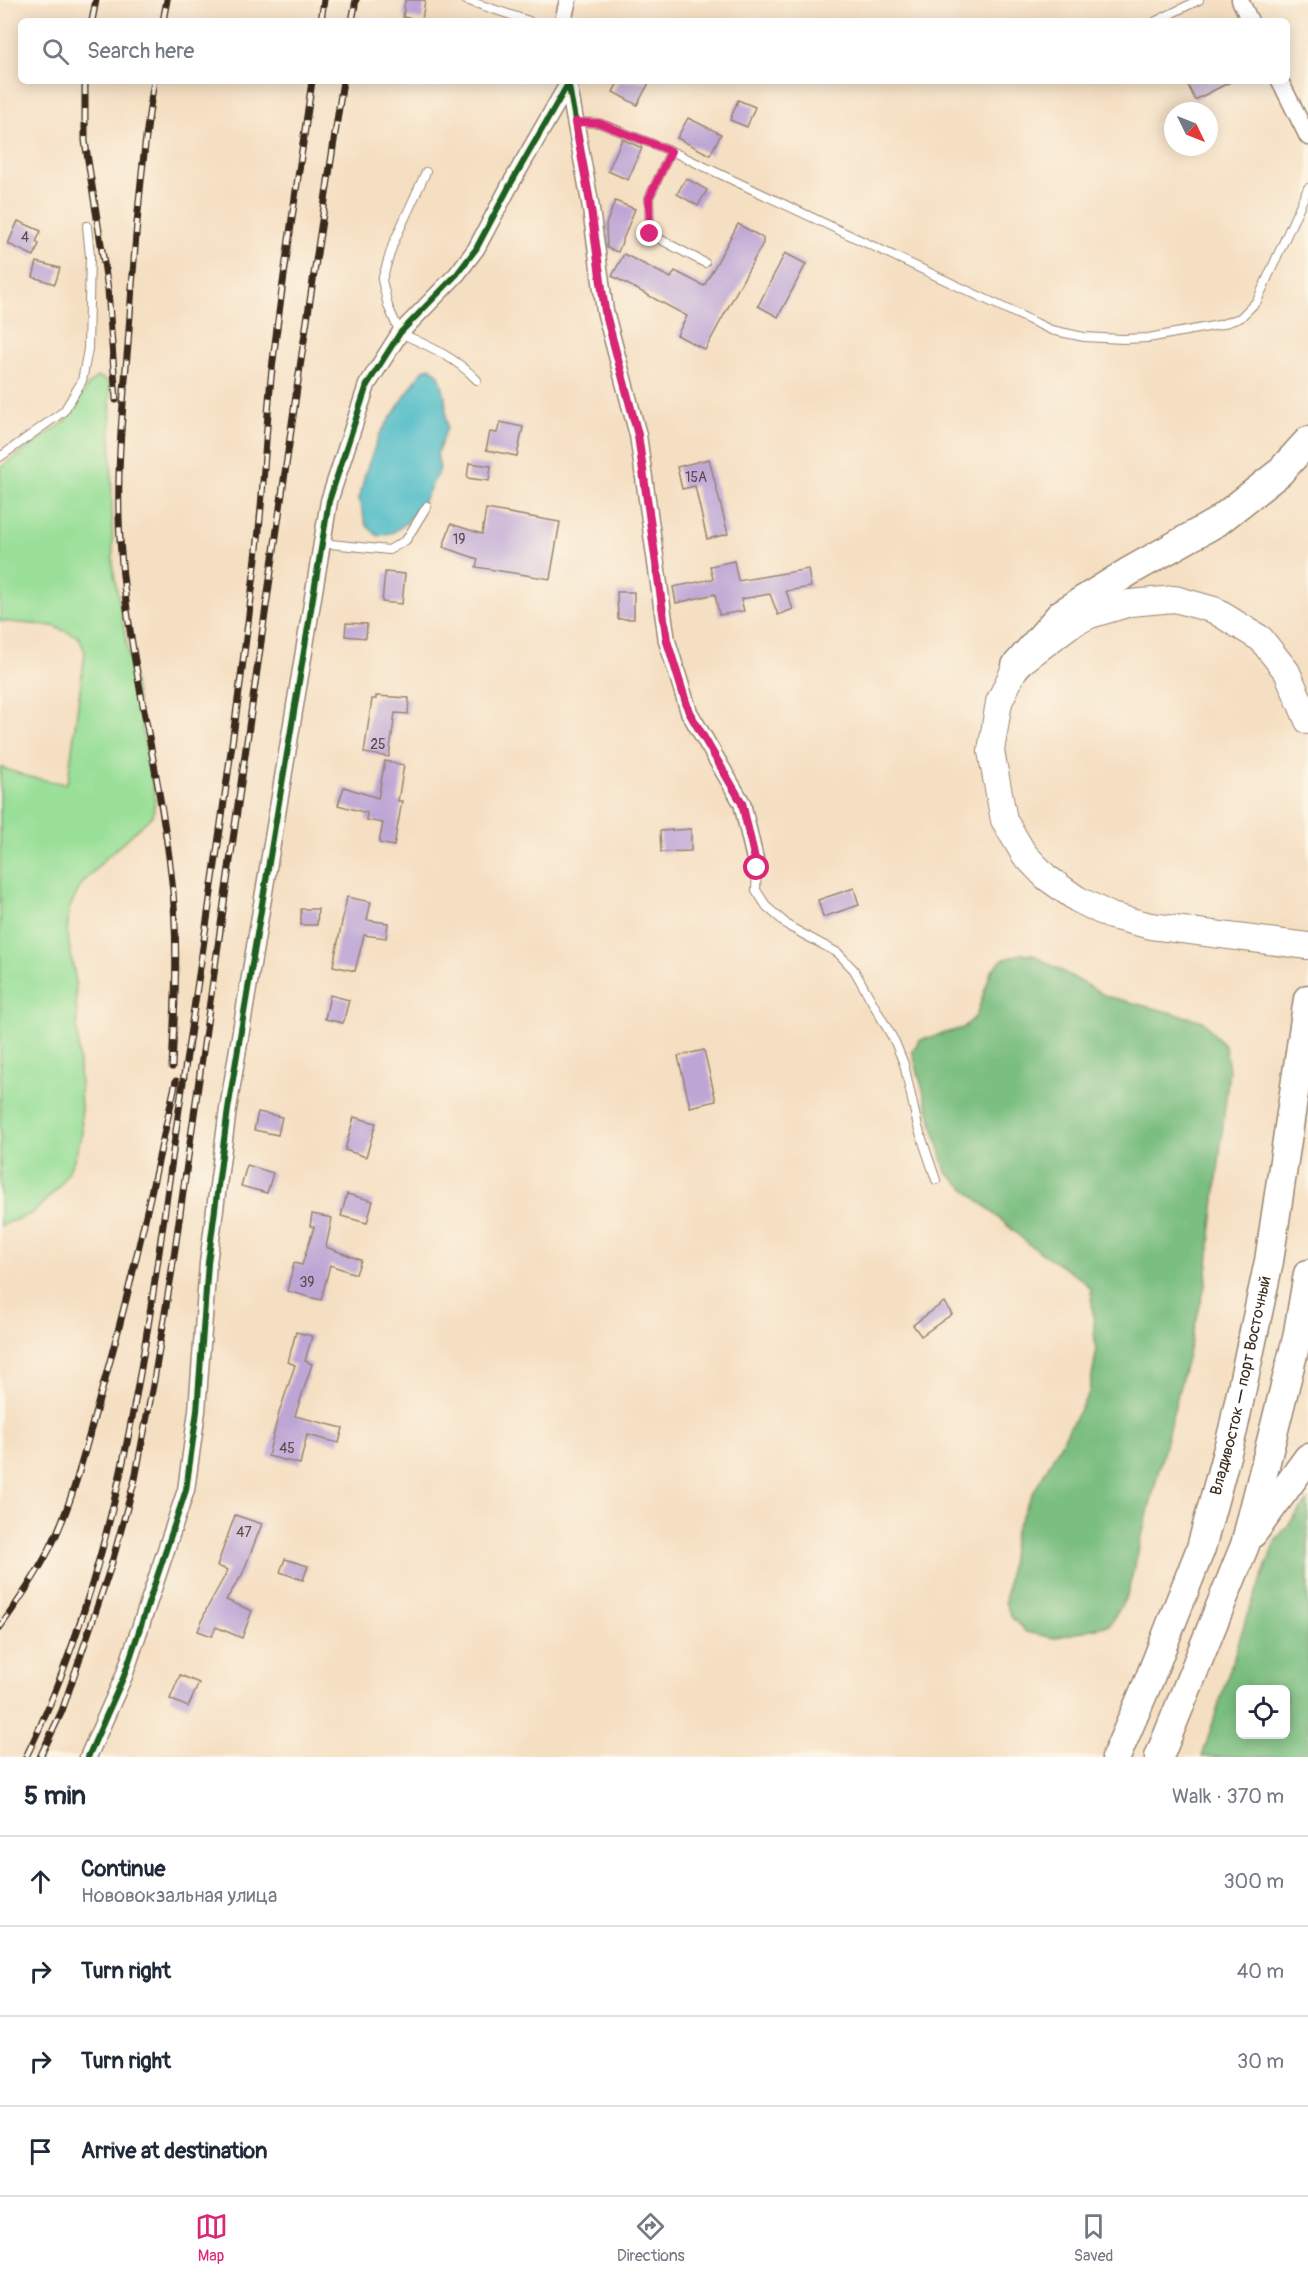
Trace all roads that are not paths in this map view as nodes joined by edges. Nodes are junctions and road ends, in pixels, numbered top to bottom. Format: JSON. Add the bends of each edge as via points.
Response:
{"nodes":[{"id":1,"x":466,"y":0,"type":"edge"},
{"id":2,"x":568,"y":0,"type":"edge"},
{"id":3,"x":1199,"y":0,"type":"edge"},
{"id":4,"x":1240,"y":0,"type":"edge"},
{"id":5,"x":520,"y":18,"type":"edge"},
{"id":6,"x":564,"y":18,"type":"edge"},
{"id":7,"x":1162,"y":18,"type":"edge"},
{"id":8,"x":1249,"y":18,"type":"edge"},
{"id":9,"x":567,"y":84,"type":"edge"},
{"id":10,"x":568,"y":84,"type":"edge"},
{"id":11,"x":1282,"y":84,"type":"edge"},
{"id":12,"x":575,"y":122,"type":"junction"},
{"id":13,"x":1308,"y":137,"type":"edge"},
{"id":14,"x":671,"y":151,"type":"junction"},
{"id":15,"x":426,"y":172,"type":"dead end"},
{"id":16,"x":1308,"y":188,"type":"edge"},
{"id":17,"x":87,"y":226,"type":"dead end"},
{"id":18,"x":705,"y":263,"type":"dead end"},
{"id":19,"x":400,"y":333,"type":"junction"},
{"id":20,"x":477,"y":380,"type":"dead end"},
{"id":21,"x":1308,"y":441,"type":"edge"},
{"id":22,"x":0,"y":457,"type":"edge"},
{"id":23,"x":427,"y":506,"type":"dead end"},
{"id":24,"x":321,"y":543,"type":"junction"},
{"id":25,"x":1016,"y":666,"type":"junction"},
{"id":26,"x":1308,"y":721,"type":"edge"},
{"id":27,"x":757,"y":868,"type":"joint"},
{"id":28,"x":1308,"y":946,"type":"edge"},
{"id":29,"x":1308,"y":999,"type":"edge"},
{"id":30,"x":936,"y":1180,"type":"dead end"},
{"id":31,"x":1308,"y":1275,"type":"edge"},
{"id":32,"x":1308,"y":1458,"type":"edge"},
{"id":33,"x":1245,"y":1545,"type":"junction"},
{"id":34,"x":88,"y":1757,"type":"edge"},
{"id":35,"x":1116,"y":1757,"type":"edge"},
{"id":36,"x":1159,"y":1757,"type":"edge"}],
"edges":[{"from":1,"to":5,"type":"lane"},
{"from":2,"to":6,"type":"street"},
{"from":3,"to":7,"type":"lane"},
{"from":4,"to":8,"type":"street"},
{"from":9,"to":19,"type":"street","via":[[476,249]]},
{"from":10,"to":12,"type":"street"},
{"from":11,"to":13,"type":"street"},
{"from":12,"to":14,"type":"lane","via":[[599,123]]},
{"from":12,"to":27,"type":"street","via":[[605,311],[638,435],[667,641],[689,712],[742,803]]},
{"from":14,"to":16,"type":"lane","via":[[1051,330],[1084,337],[1148,338],[1219,325],[1245,315],[1257,301]]},
{"from":14,"to":18,"type":"lane","via":[[649,198],[650,234]]},
{"from":15,"to":19,"type":"lane","via":[[393,244],[382,280]]},
{"from":17,"to":22,"type":"lane","via":[[88,350],[82,381],[64,411]]},
{"from":19,"to":20,"type":"lane","via":[[446,354]]},
{"from":19,"to":24,"type":"street","via":[[367,385],[329,501]]},
{"from":21,"to":25,"type":"highway","via":[[1279,473],[1217,522],[1061,614]]},
{"from":23,"to":24,"type":"lane","via":[[406,540],[389,550]]},
{"from":24,"to":34,"type":"street","via":[[228,1108],[186,1490],[124,1676]]},
{"from":25,"to":26,"type":"main road","via":[[1070,625],[1090,615],[1130,603],[1175,599],[1214,610],[1261,639],[1287,672]]},
{"from":25,"to":28,"type":"main road","via":[[999,702],[991,750],[1004,820],[1024,854],[1046,877],[1077,899],[1112,916],[1150,926]]},
{"from":27,"to":30,"type":"lane","via":[[756,890],[767,907],[790,927],[838,953],[854,970],[904,1064],[925,1153]]},
{"from":29,"to":35,"type":"highway","name":"Владивосток — порт Восточный","via":[[1269,1261],[1233,1430],[1201,1548]]},
{"from":31,"to":33,"type":"highway","via":[[1297,1338]]},
{"from":32,"to":33,"type":"highway"},
{"from":33,"to":36,"type":"highway"}]}
